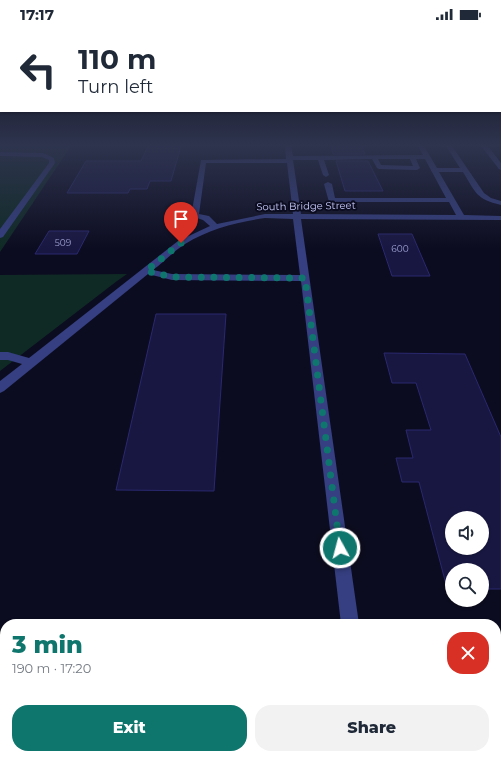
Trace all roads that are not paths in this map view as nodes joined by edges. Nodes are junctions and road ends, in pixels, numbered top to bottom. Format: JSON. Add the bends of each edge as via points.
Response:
{"nodes":[{"id":1,"x":40,"y":180,"type":"edge"},
{"id":2,"x":200,"y":180,"type":"edge"},
{"id":3,"x":292,"y":180,"type":"edge"},
{"id":4,"x":440,"y":180,"type":"edge"},
{"id":5,"x":471,"y":180,"type":"edge"},
{"id":6,"x":328,"y":184,"type":"dead end"},
{"id":7,"x":451,"y":200,"type":"junction"},
{"id":8,"x":501,"y":203,"type":"edge"},
{"id":9,"x":297,"y":216,"type":"junction"},
{"id":10,"x":461,"y":217,"type":"junction"},
{"id":11,"x":501,"y":218,"type":"edge"},
{"id":12,"x":215,"y":226,"type":"junction"},
{"id":13,"x":0,"y":235,"type":"edge"},
{"id":14,"x":146,"y":271,"type":"junction"},
{"id":15,"x":305,"y":278,"type":"junction"},
{"id":16,"x":0,"y":356,"type":"edge"},
{"id":17,"x":31,"y":364,"type":"junction"},
{"id":18,"x":0,"y":388,"type":"edge"},
{"id":19,"x":349,"y":619,"type":"edge"}],
"edges":[{"from":1,"to":13,"type":"street"},
{"from":2,"to":12,"type":"street","via":[[195,216],[206,218]]},
{"from":3,"to":9,"type":"street"},
{"from":4,"to":7,"type":"street"},
{"from":5,"to":8,"type":"street","via":[[481,195],[488,200]]},
{"from":6,"to":7,"type":"street","via":[[332,200]]},
{"from":7,"to":10,"type":"street"},
{"from":9,"to":10,"type":"street","name":"South Bridge Street"},
{"from":9,"to":12,"type":"street","name":"South Bridge Street","via":[[244,219]]},
{"from":9,"to":15,"type":"street"},
{"from":10,"to":11,"type":"street","name":"South Bridge Street"},
{"from":12,"to":14,"type":"street","name":"South Bridge Street","via":[[181,243]]},
{"from":14,"to":15,"type":"street","via":[[172,277]]},
{"from":14,"to":17,"type":"street","name":"South Bridge Street"},
{"from":15,"to":19,"type":"street"},
{"from":16,"to":17,"type":"street"},
{"from":17,"to":18,"type":"street","name":"South Bridge Street"}]}
